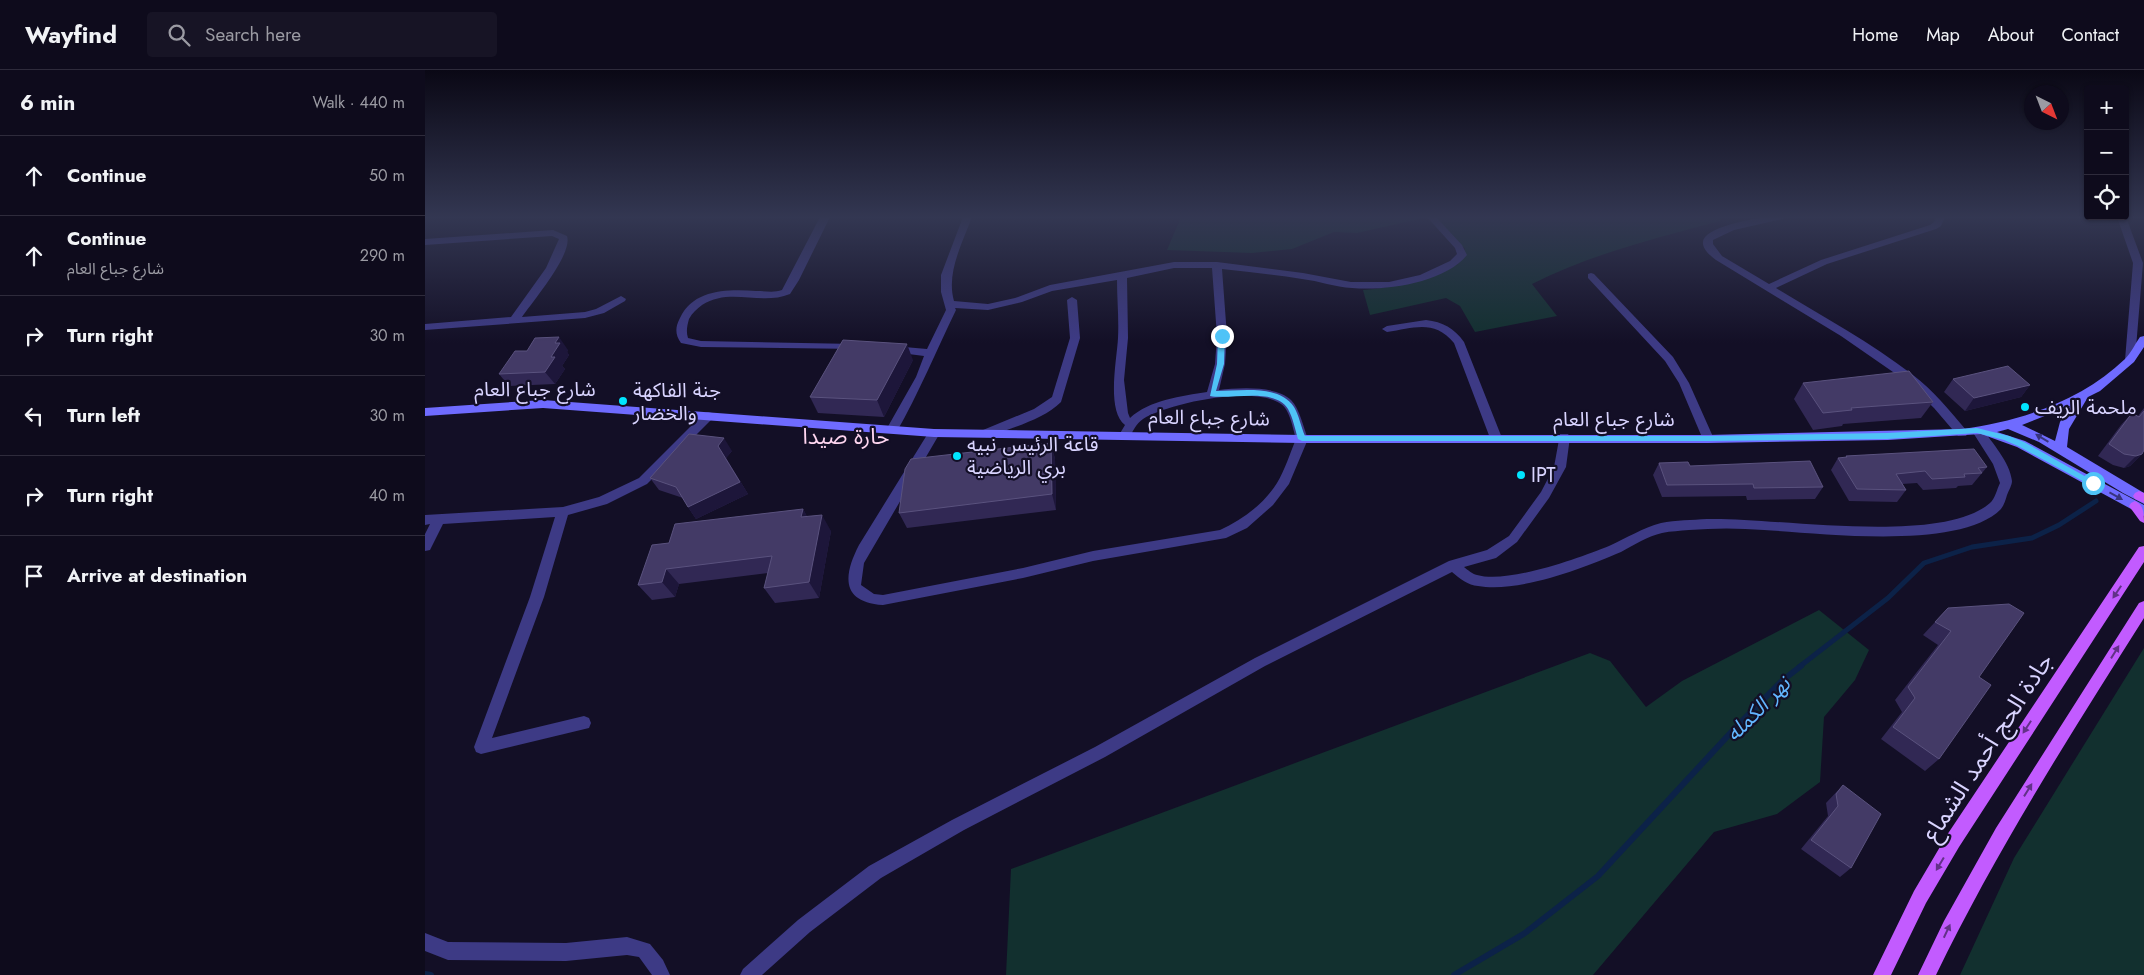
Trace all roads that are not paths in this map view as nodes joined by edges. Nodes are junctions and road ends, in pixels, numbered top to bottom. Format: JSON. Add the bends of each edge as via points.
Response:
{"nodes":[{"id":1,"x":555,"y":259,"type":"edge"},
{"id":2,"x":803,"y":259,"type":"edge"},
{"id":3,"x":953,"y":259,"type":"edge"},
{"id":4,"x":1458,"y":259,"type":"edge"},
{"id":5,"x":1721,"y":259,"type":"edge"},
{"id":6,"x":1833,"y":259,"type":"edge"},
{"id":7,"x":2136,"y":259,"type":"edge"},
{"id":8,"x":1217,"y":265,"type":"junction"},
{"id":9,"x":1122,"y":275,"type":"junction"},
{"id":10,"x":1591,"y":276,"type":"dead end"},
{"id":11,"x":1768,"y":288,"type":"junction"},
{"id":12,"x":621,"y":299,"type":"dead end"},
{"id":13,"x":1073,"y":300,"type":"dead end"},
{"id":14,"x":951,"y":304,"type":"junction"},
{"id":15,"x":514,"y":320,"type":"junction"},
{"id":16,"x":425,"y":327,"type":"edge"},
{"id":17,"x":1387,"y":329,"type":"dead end"},
{"id":18,"x":2144,"y":339,"type":"edge"},
{"id":19,"x":930,"y":353,"type":"junction"},
{"id":20,"x":2131,"y":360,"type":"junction"},
{"id":21,"x":1212,"y":394,"type":"junction"},
{"id":22,"x":2082,"y":396,"type":"junction"},
{"id":23,"x":425,"y":412,"type":"edge"},
{"id":24,"x":708,"y":416,"type":"junction"},
{"id":25,"x":1131,"y":424,"type":"junction"},
{"id":26,"x":2008,"y":425,"type":"junction"},
{"id":27,"x":893,"y":430,"type":"junction"},
{"id":28,"x":1977,"y":431,"type":"junction"},
{"id":29,"x":1962,"y":432,"type":"junction"},
{"id":30,"x":933,"y":433,"type":"junction"},
{"id":31,"x":987,"y":433,"type":"junction"},
{"id":32,"x":1125,"y":435,"type":"junction"},
{"id":33,"x":1496,"y":438,"type":"junction"},
{"id":34,"x":1564,"y":438,"type":"junction"},
{"id":35,"x":1708,"y":438,"type":"junction"},
{"id":36,"x":1302,"y":439,"type":"junction"},
{"id":37,"x":2062,"y":451,"type":"junction"},
{"id":38,"x":2141,"y":502,"type":"edge"},
{"id":39,"x":563,"y":512,"type":"junction"},
{"id":40,"x":2144,"y":518,"type":"edge"},
{"id":41,"x":439,"y":519,"type":"junction"},
{"id":42,"x":425,"y":520,"type":"edge"},
{"id":43,"x":425,"y":546,"type":"edge"},
{"id":44,"x":2144,"y":551,"type":"edge"},
{"id":45,"x":1454,"y":565,"type":"junction"},
{"id":46,"x":2144,"y":607,"type":"edge"},
{"id":47,"x":585,"y":723,"type":"dead end"},
{"id":48,"x":425,"y":942,"type":"edge"},
{"id":49,"x":661,"y":975,"type":"edge"},
{"id":50,"x":749,"y":975,"type":"edge"},
{"id":51,"x":1882,"y":975,"type":"edge"},
{"id":52,"x":1927,"y":975,"type":"edge"}],
"edges":[{"from":1,"to":15,"type":"street"},
{"from":2,"to":19,"type":"street","via":[[795,282],[787,291],[776,295],[735,292],[712,295],[689,310],[681,331],[685,341]]},
{"from":3,"to":14,"type":"street","via":[[946,292]]},
{"from":4,"to":8,"type":"street","via":[[1423,277],[1389,285],[1351,284]]},
{"from":5,"to":11,"type":"street"},
{"from":6,"to":11,"type":"street"},
{"from":7,"to":20,"type":"street"},
{"from":8,"to":9,"type":"street","via":[[1175,265]]},
{"from":8,"to":21,"type":"street","via":[[1222,336],[1220,364]]},
{"from":9,"to":14,"type":"street","via":[[1050,288],[987,307]]},
{"from":9,"to":25,"type":"street","via":[[1123,338],[1119,380],[1121,413]]},
{"from":10,"to":35,"type":"street","via":[[1669,359],[1684,383]]},
{"from":11,"to":29,"type":"street","via":[[1910,378]]},
{"from":12,"to":15,"type":"street","via":[[593,314]]},
{"from":13,"to":31,"type":"street","via":[[1075,338],[1057,399],[1038,412]]},
{"from":14,"to":19,"type":"street"},
{"from":15,"to":16,"type":"street"},
{"from":17,"to":33,"type":"street","via":[[1425,324],[1442,325],[1451,331],[1459,342]]},
{"from":18,"to":20,"type":"main road","name":"شارع جباع العام"},
{"from":19,"to":27,"type":"street"},
{"from":20,"to":22,"type":"main road","name":"شارع جباع العام"},
{"from":21,"to":25,"type":"street","via":[[1157,406]]},
{"from":21,"to":36,"type":"street","via":[[1268,394],[1284,399],[1291,408]]},
{"from":22,"to":26,"type":"main road","name":"شارع جباع العام"},
{"from":22,"to":37,"type":"main road","via":[[2063,428]]},
{"from":23,"to":24,"type":"main road","name":"شارع جباع العام","via":[[543,404]]},
{"from":24,"to":27,"type":"main road","name":"شارع جباع العام"},
{"from":24,"to":39,"type":"street","via":[[643,481],[603,501]]},
{"from":25,"to":32,"type":"street"},
{"from":26,"to":28,"type":"main road","name":"شارع جباع العام"},
{"from":37,"to":26,"type":"main road","one_way":true,"via":[[2033,433]]},
{"from":27,"to":30,"type":"main road","name":"شارع جباع العام"},
{"from":28,"to":29,"type":"main road","name":"شارع جباع العام"},
{"from":28,"to":38,"type":"main road","one_way":true,"via":[[2021,444]]},
{"from":28,"to":45,"type":"street","via":[[2003,471],[2006,482],[1999,503],[1978,519],[1913,532],[1715,523],[1663,528],[1591,557],[1508,582],[1478,581]]},
{"from":29,"to":35,"type":"main road","name":"شارع جباع العام"},
{"from":30,"to":31,"type":"main road","name":"شارع جباع العام"},
{"from":30,"to":36,"type":"street","via":[[856,565],[855,588],[871,598],[883,600],[1093,556],[1222,535],[1243,525],[1269,502],[1283,484]]},
{"from":31,"to":32,"type":"main road","name":"شارع جباع العام"},
{"from":32,"to":36,"type":"main road","name":"شارع جباع العام"},
{"from":33,"to":34,"type":"main road","name":"شارع جباع العام"},
{"from":33,"to":36,"type":"main road","name":"شارع جباع العام"},
{"from":34,"to":35,"type":"main road","name":"شارع جباع العام"},
{"from":34,"to":45,"type":"street","via":[[1560,467],[1545,495],[1513,540],[1491,554]]},
{"from":37,"to":38,"type":"main road"},
{"from":38,"to":40,"type":"main road"},
{"from":39,"to":41,"type":"street"},
{"from":39,"to":47,"type":"street","via":[[537,597],[481,747]]},
{"from":41,"to":42,"type":"street"},
{"from":41,"to":43,"type":"street"},
{"from":44,"to":51,"type":"main road","name":"جادة الحج أحمد الشماع","one_way":true,"via":[[1953,841],[1919,897]]},
{"from":45,"to":50,"type":"street","via":[[1260,662],[875,872],[804,926]]},
{"from":52,"to":46,"type":"main road","one_way":true,"via":[[1952,920],[2004,828]]},
{"from":48,"to":49,"type":"street","via":[[448,951],[567,952],[627,946],[644,950]]}]}
